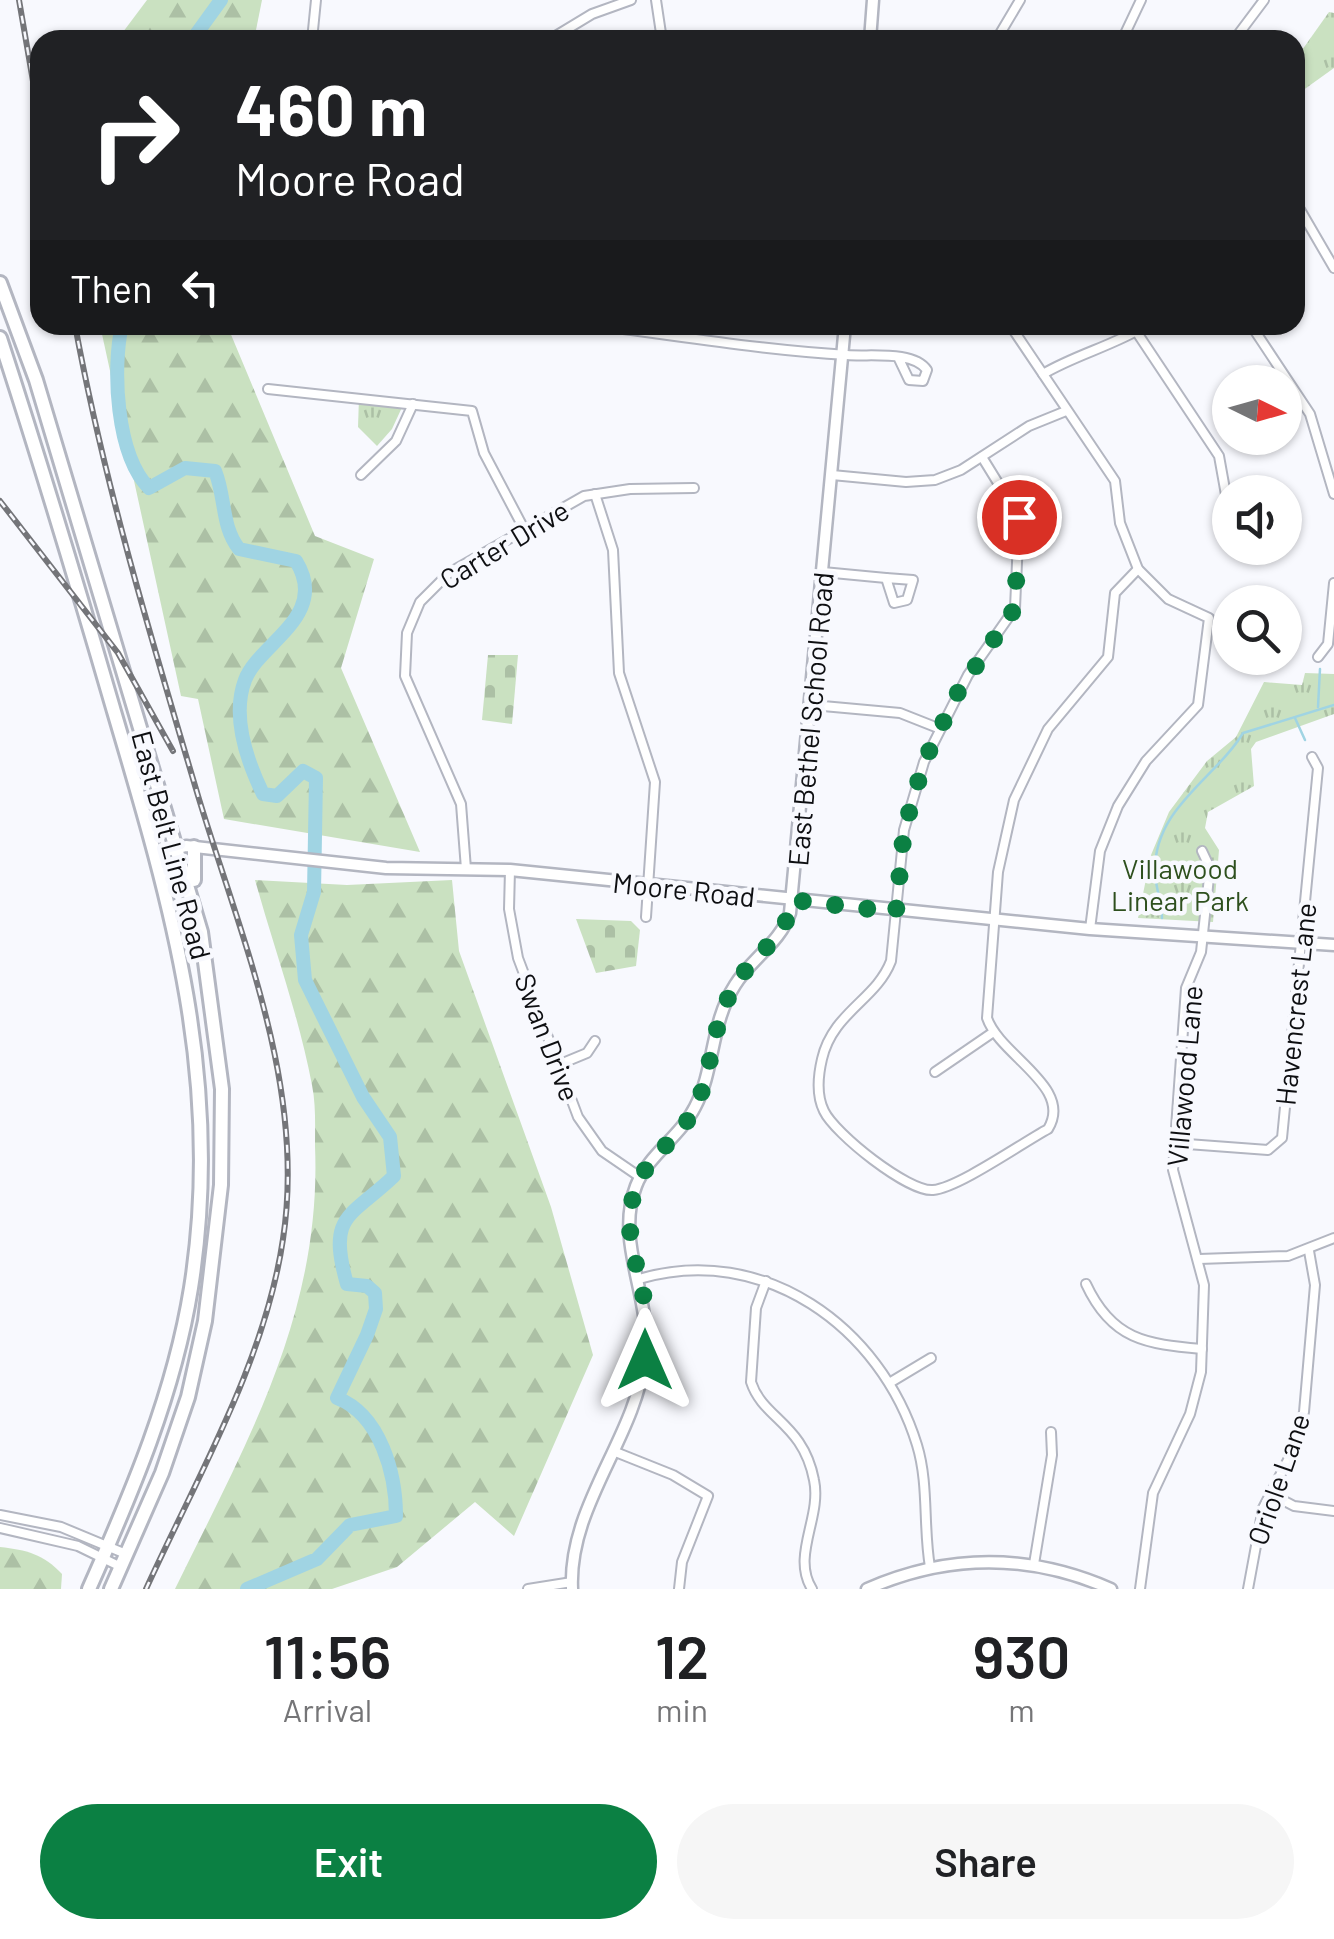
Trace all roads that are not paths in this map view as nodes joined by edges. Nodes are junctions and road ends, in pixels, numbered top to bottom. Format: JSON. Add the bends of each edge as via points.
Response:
{"nodes":[{"id":1,"x":316,"y":0,"type":"edge"},
{"id":2,"x":631,"y":0,"type":"edge"},
{"id":3,"x":656,"y":0,"type":"edge"},
{"id":4,"x":873,"y":0,"type":"edge"},
{"id":5,"x":1020,"y":0,"type":"edge"},
{"id":6,"x":1142,"y":0,"type":"edge"},
{"id":7,"x":1264,"y":0,"type":"edge"},
{"id":8,"x":313,"y":30,"type":"edge"},
{"id":9,"x":566,"y":30,"type":"edge"},
{"id":10,"x":660,"y":30,"type":"edge"},
{"id":11,"x":871,"y":30,"type":"edge"},
{"id":12,"x":1002,"y":30,"type":"edge"},
{"id":13,"x":1127,"y":30,"type":"edge"},
{"id":14,"x":1242,"y":30,"type":"edge"},
{"id":15,"x":1305,"y":218,"type":"edge"},
{"id":16,"x":1334,"y":268,"type":"edge"},
{"id":17,"x":0,"y":283,"type":"edge"},
{"id":18,"x":677,"y":335,"type":"edge"},
{"id":19,"x":844,"y":335,"type":"edge"},
{"id":20,"x":1017,"y":335,"type":"edge"},
{"id":21,"x":1125,"y":335,"type":"edge"},
{"id":22,"x":1138,"y":335,"type":"edge"},
{"id":23,"x":1258,"y":335,"type":"edge"},
{"id":24,"x":0,"y":338,"type":"edge"},
{"id":25,"x":842,"y":355,"type":"junction"},
{"id":26,"x":898,"y":357,"type":"dead end"},
{"id":27,"x":1043,"y":374,"type":"junction"},
{"id":28,"x":268,"y":389,"type":"dead end"},
{"id":29,"x":413,"y":404,"type":"junction"},
{"id":30,"x":1066,"y":411,"type":"junction"},
{"id":31,"x":982,"y":456,"type":"junction"},
{"id":32,"x":62,"y":466,"type":"junction"},
{"id":33,"x":41,"y":472,"type":"junction"},
{"id":34,"x":361,"y":475,"type":"dead end"},
{"id":35,"x":1222,"y":475,"type":"edge"},
{"id":36,"x":832,"y":476,"type":"junction"},
{"id":37,"x":1333,"y":481,"type":"edge"},
{"id":38,"x":694,"y":488,"type":"dead end"},
{"id":39,"x":595,"y":494,"type":"junction"},
{"id":40,"x":1334,"y":494,"type":"edge"},
{"id":41,"x":522,"y":527,"type":"junction"},
{"id":42,"x":1138,"y":569,"type":"junction"},
{"id":43,"x":823,"y":572,"type":"junction"},
{"id":44,"x":886,"y":578,"type":"dead end"},
{"id":45,"x":1334,"y":583,"type":"edge"},
{"id":46,"x":1318,"y":657,"type":"dead end"},
{"id":47,"x":812,"y":705,"type":"junction"},
{"id":48,"x":938,"y":728,"type":"junction"},
{"id":49,"x":1312,"y":757,"type":"dead end"},
{"id":50,"x":177,"y":846,"type":"junction"},
{"id":51,"x":194,"y":847,"type":"junction"},
{"id":52,"x":1202,"y":851,"type":"dead end"},
{"id":53,"x":156,"y":854,"type":"junction"},
{"id":54,"x":466,"y":869,"type":"junction"},
{"id":55,"x":510,"y":870,"type":"junction"},
{"id":56,"x":650,"y":886,"type":"junction"},
{"id":57,"x":793,"y":900,"type":"junction"},
{"id":58,"x":896,"y":912,"type":"junction"},
{"id":59,"x":646,"y":917,"type":"dead end"},
{"id":60,"x":994,"y":921,"type":"junction"},
{"id":61,"x":1090,"y":929,"type":"junction"},
{"id":62,"x":201,"y":932,"type":"junction"},
{"id":63,"x":1202,"y":937,"type":"junction"},
{"id":64,"x":1302,"y":942,"type":"junction"},
{"id":65,"x":1334,"y":945,"type":"edge"},
{"id":66,"x":992,"y":1032,"type":"junction"},
{"id":67,"x":595,"y":1041,"type":"dead end"},
{"id":68,"x":558,"y":1064,"type":"junction"},
{"id":69,"x":936,"y":1072,"type":"dead end"},
{"id":70,"x":1174,"y":1143,"type":"junction"},
{"id":71,"x":640,"y":1177,"type":"junction"},
{"id":72,"x":1334,"y":1238,"type":"edge"},
{"id":73,"x":1309,"y":1251,"type":"junction"},
{"id":74,"x":1198,"y":1259,"type":"junction"},
{"id":75,"x":639,"y":1279,"type":"junction"},
{"id":76,"x":766,"y":1280,"type":"junction"},
{"id":77,"x":1086,"y":1284,"type":"dead end"},
{"id":78,"x":191,"y":1288,"type":"junction"},
{"id":79,"x":210,"y":1290,"type":"junction"},
{"id":80,"x":1202,"y":1349,"type":"junction"},
{"id":81,"x":930,"y":1358,"type":"dead end"},
{"id":82,"x":891,"y":1382,"type":"junction"},
{"id":83,"x":1050,"y":1432,"type":"dead end"},
{"id":84,"x":613,"y":1451,"type":"junction"},
{"id":85,"x":1271,"y":1494,"type":"junction"},
{"id":86,"x":1334,"y":1510,"type":"edge"},
{"id":87,"x":0,"y":1515,"type":"edge"},
{"id":88,"x":0,"y":1528,"type":"edge"},
{"id":89,"x":105,"y":1552,"type":"junction"},
{"id":90,"x":124,"y":1561,"type":"junction"},
{"id":91,"x":1034,"y":1564,"type":"junction"},
{"id":92,"x":930,"y":1567,"type":"junction"},
{"id":93,"x":572,"y":1586,"type":"edge"},
{"id":94,"x":112,"y":1587,"type":"edge"},
{"id":95,"x":89,"y":1589,"type":"edge"},
{"id":96,"x":528,"y":1589,"type":"edge"},
{"id":97,"x":679,"y":1589,"type":"edge"},
{"id":98,"x":812,"y":1589,"type":"edge"},
{"id":99,"x":868,"y":1589,"type":"edge"},
{"id":100,"x":1111,"y":1589,"type":"edge"},
{"id":101,"x":1140,"y":1589,"type":"edge"},
{"id":102,"x":1248,"y":1589,"type":"edge"}],
"edges":[{"from":1,"to":8,"type":"street"},
{"from":2,"to":9,"type":"street"},
{"from":3,"to":10,"type":"street"},
{"from":4,"to":11,"type":"street"},
{"from":5,"to":12,"type":"street"},
{"from":6,"to":13,"type":"street"},
{"from":7,"to":14,"type":"street"},
{"from":15,"to":16,"type":"street"},
{"from":17,"to":32,"type":"main road","name":"East Belt Line Road"},
{"from":18,"to":25,"type":"street"},
{"from":19,"to":25,"type":"street","name":"East Bethel School Road"},
{"from":20,"to":27,"type":"street"},
{"from":21,"to":27,"type":"street"},
{"from":22,"to":35,"type":"street","via":[[1219,456]]},
{"from":23,"to":37,"type":"street","via":[[1310,414]]},
{"from":24,"to":33,"type":"main road","name":"East Belt Line Road"},
{"from":25,"to":26,"type":"street"},
{"from":25,"to":36,"type":"street","name":"East Bethel School Road"},
{"from":27,"to":30,"type":"street"},
{"from":28,"to":29,"type":"street"},
{"from":29,"to":34,"type":"street","via":[[396,441]]},
{"from":29,"to":41,"type":"street","via":[[472,411],[484,453]]},
{"from":30,"to":31,"type":"street"},
{"from":30,"to":42,"type":"street","via":[[1120,490],[1120,522]]},
{"from":31,"to":36,"type":"street","via":[[919,482]]},
{"from":31,"to":48,"type":"street","via":[[1019,517],[1015,608]]},
{"from":32,"to":33,"type":"main road"},
{"from":32,"to":50,"type":"main road","name":"East Belt Line Road"},
{"from":33,"to":53,"type":"main road","name":"East Belt Line Road"},
{"from":36,"to":43,"type":"street","name":"East Bethel School Road"},
{"from":37,"to":40,"type":"street"},
{"from":38,"to":39,"type":"street","name":"Carter Drive"},
{"from":39,"to":41,"type":"street","name":"Carter Drive"},
{"from":39,"to":56,"type":"street","via":[[613,550],[618,673],[655,782]]},
{"from":41,"to":54,"type":"street","name":"Carter Drive","via":[[434,585],[407,633],[405,676],[461,804]]},
{"from":42,"to":60,"type":"street","via":[[1115,592],[1108,658],[1048,730],[1022,779],[1003,844]]},
{"from":42,"to":61,"type":"street","via":[[1168,600],[1209,618],[1202,690],[1191,715],[1146,761],[1118,806],[1100,851]]},
{"from":43,"to":44,"type":"street"},
{"from":43,"to":47,"type":"street","name":"East Bethel School Road"},
{"from":45,"to":46,"type":"street","via":[[1328,644]]},
{"from":47,"to":48,"type":"street","via":[[900,714]]},
{"from":47,"to":57,"type":"street","name":"East Bethel School Road"},
{"from":48,"to":58,"type":"street","via":[[908,814]]},
{"from":49,"to":64,"type":"street","name":"Havencrest Lane","via":[[1318,768]]},
{"from":50,"to":51,"type":"street","name":"Moore Road"},
{"from":50,"to":53,"type":"street","name":"Moore Road"},
{"from":50,"to":62,"type":"main road","name":"East Belt Line Road"},
{"from":51,"to":54,"type":"street","name":"Moore Road"},
{"from":51,"to":62,"type":"main road"},
{"from":52,"to":63,"type":"street","name":"Villawood Lane","via":[[1210,868]]},
{"from":53,"to":78,"type":"main road","name":"East Belt Line Road","via":[[196,1050],[202,1162]]},
{"from":54,"to":55,"type":"street","name":"Moore Road"},
{"from":55,"to":56,"type":"street","name":"Moore Road"},
{"from":55,"to":68,"type":"street","name":"Swan Drive","via":[[513,936]]},
{"from":56,"to":57,"type":"street","name":"Moore Road"},
{"from":56,"to":59,"type":"street"},
{"from":57,"to":58,"type":"street","name":"Moore Road"},
{"from":57,"to":71,"type":"street","name":"East Bethel School Road","via":[[787,924],[726,1000],[698,1103]]},
{"from":58,"to":60,"type":"street","name":"Moore Road"},
{"from":58,"to":66,"type":"street","via":[[887,971],[829,1039],[818,1096],[828,1118],[904,1184],[939,1189],[1048,1130],[1053,1120],[1049,1092]]},
{"from":60,"to":61,"type":"street","name":"Moore Road"},
{"from":60,"to":66,"type":"street","via":[[986,1007]]},
{"from":61,"to":63,"type":"street","name":"Moore Road"},
{"from":62,"to":79,"type":"main road","name":"East Belt Line Road","via":[[222,1089],[222,1185]]},
{"from":63,"to":64,"type":"street","name":"Moore Road"},
{"from":63,"to":70,"type":"street","name":"Villawood Lane","via":[[1186,988]]},
{"from":64,"to":65,"type":"street","name":"Moore Road"},
{"from":64,"to":70,"type":"street","name":"Havencrest Lane","via":[[1279,1144],[1268,1150]]},
{"from":66,"to":69,"type":"street"},
{"from":67,"to":68,"type":"street","via":[[588,1053]]},
{"from":68,"to":71,"type":"street","name":"Swan Drive","via":[[592,1138]]},
{"from":70,"to":74,"type":"street","name":"Villawood Lane","via":[[1177,1192]]},
{"from":71,"to":75,"type":"street","name":"East Bethel School Road","via":[[628,1242]]},
{"from":72,"to":73,"type":"street"},
{"from":73,"to":74,"type":"street"},
{"from":73,"to":85,"type":"street","name":"Oriole Lane","via":[[1315,1284],[1304,1412]]},
{"from":74,"to":80,"type":"street","name":"Villawood Lane"},
{"from":75,"to":76,"type":"street","via":[[710,1267]]},
{"from":75,"to":84,"type":"street","name":"East Bethel School Road","via":[[645,1360]]},
{"from":76,"to":82,"type":"street","via":[[834,1320]]},
{"from":76,"to":98,"type":"street","via":[[756,1308],[751,1382],[808,1456],[816,1506],[804,1568]]},
{"from":77,"to":80,"type":"street","via":[[1096,1305],[1132,1338]]},
{"from":78,"to":79,"type":"main road"},
{"from":78,"to":89,"type":"main road","name":"East Belt Line Road","via":[[157,1424]]},
{"from":79,"to":90,"type":"main road","name":"East Belt Line Road","via":[[188,1397]]},
{"from":80,"to":101,"type":"street","name":"Villawood Lane","via":[[1196,1399],[1153,1493]]},
{"from":81,"to":82,"type":"street"},
{"from":82,"to":92,"type":"street","via":[[919,1451]]},
{"from":83,"to":91,"type":"street"},
{"from":84,"to":93,"type":"street","name":"East Bethel School Road","via":[[580,1528]]},
{"from":84,"to":97,"type":"street","via":[[708,1496],[682,1562]]},
{"from":85,"to":86,"type":"street","via":[[1294,1506]]},
{"from":85,"to":102,"type":"street","name":"Oriole Lane","via":[[1258,1525]]},
{"from":87,"to":89,"type":"street","via":[[61,1527]]},
{"from":88,"to":89,"type":"street"},
{"from":89,"to":90,"type":"street"},
{"from":89,"to":90,"type":"street"},
{"from":89,"to":95,"type":"main road","name":"East Belt Line Road"},
{"from":90,"to":94,"type":"main road","name":"East Belt Line Road"},
{"from":91,"to":92,"type":"street","via":[[981,1560]]},
{"from":91,"to":100,"type":"street"},
{"from":92,"to":99,"type":"street"},
{"from":93,"to":96,"type":"street"}]}
